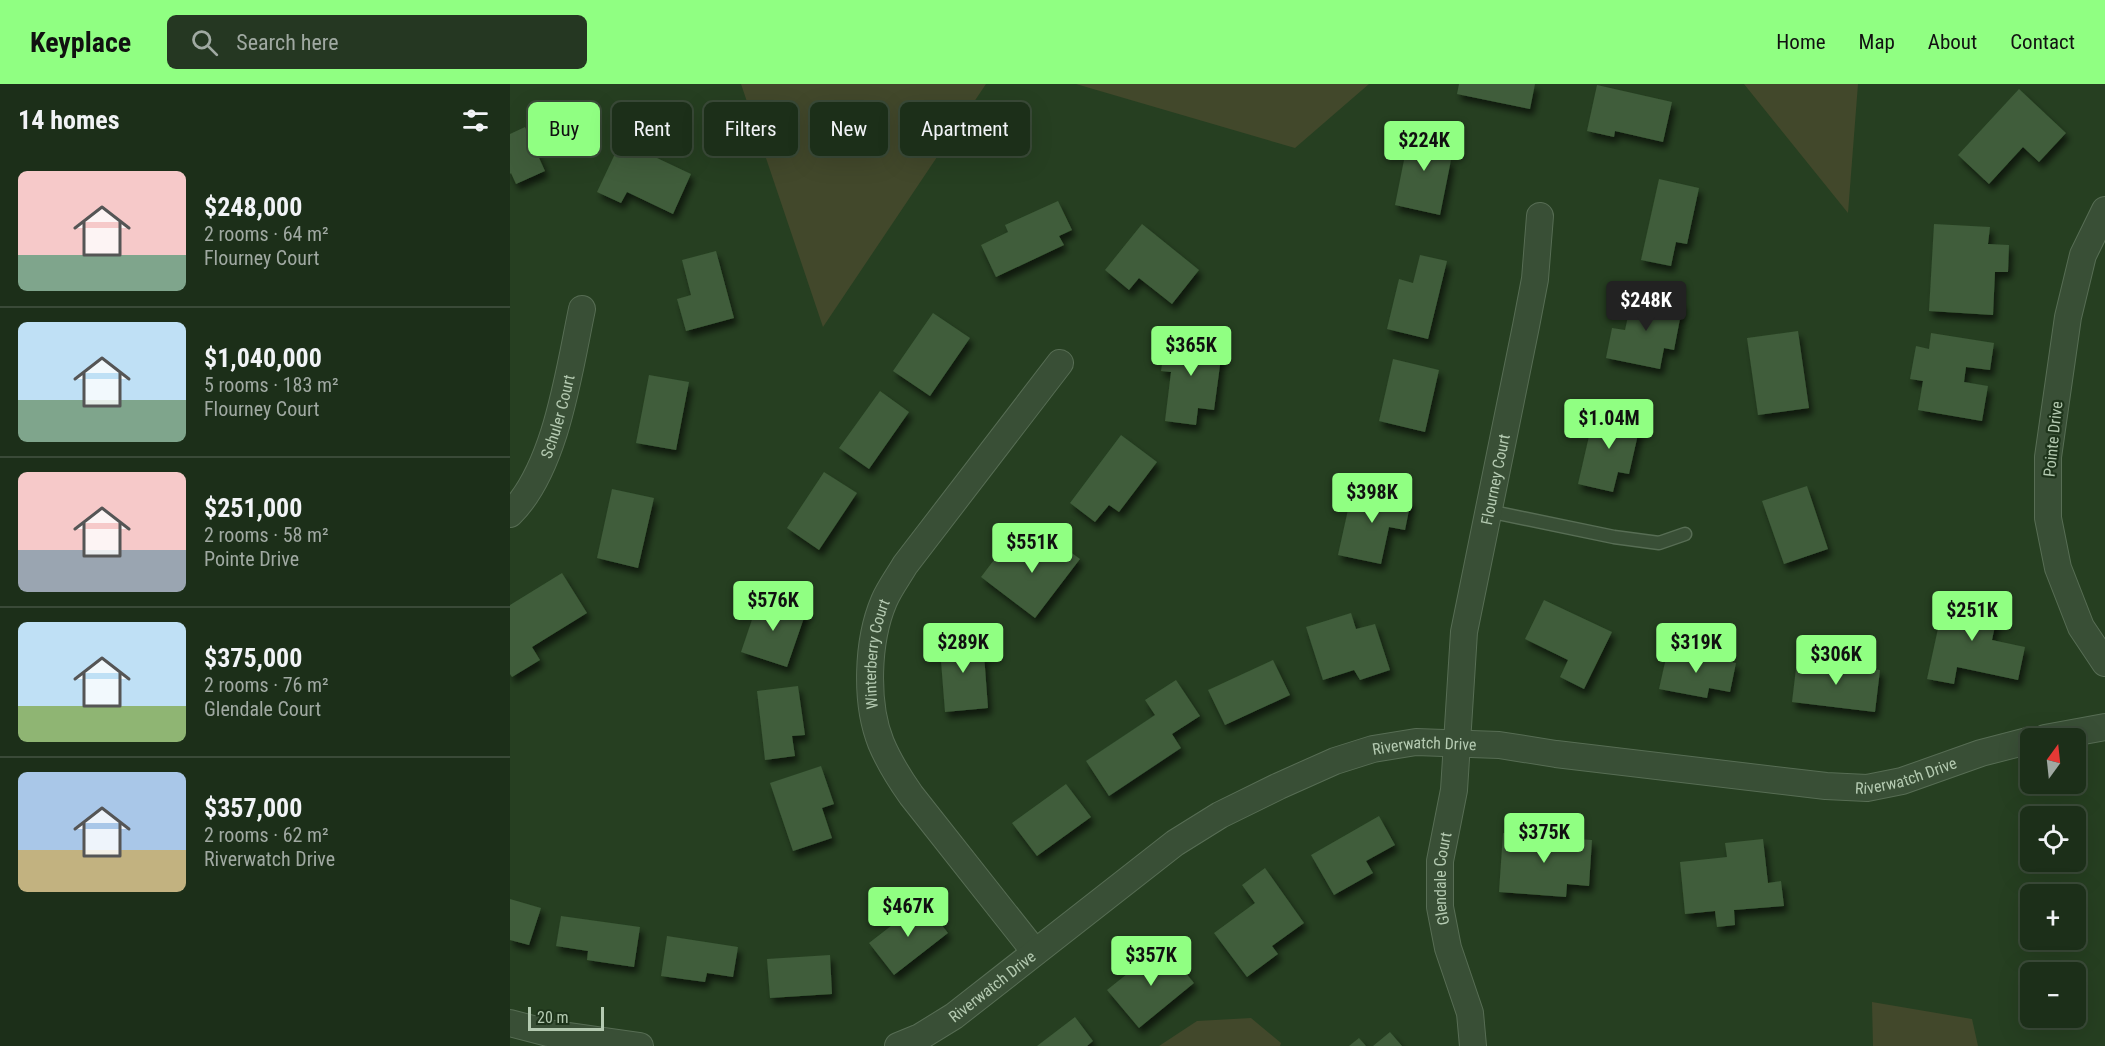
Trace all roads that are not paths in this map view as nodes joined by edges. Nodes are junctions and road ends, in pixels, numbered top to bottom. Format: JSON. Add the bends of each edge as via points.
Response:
{"nodes":[{"id":1,"x":2105,"y":210,"type":"edge"},
{"id":2,"x":1540,"y":216,"type":"dead end"},
{"id":3,"x":582,"y":309,"type":"dead end"},
{"id":4,"x":1060,"y":363,"type":"dead end"},
{"id":5,"x":1488,"y":511,"type":"junction"},
{"id":6,"x":510,"y":514,"type":"edge"},
{"id":7,"x":1685,"y":534,"type":"dead end"},
{"id":8,"x":2105,"y":663,"type":"edge"},
{"id":9,"x":2105,"y":728,"type":"edge"},
{"id":10,"x":2086,"y":731,"type":"edge"},
{"id":11,"x":1456,"y":743,"type":"junction"},
{"id":12,"x":2020,"y":743,"type":"edge"},
{"id":13,"x":1035,"y":952,"type":"junction"},
{"id":14,"x":510,"y":1023,"type":"edge"},
{"id":15,"x":640,"y":1046,"type":"edge"},
{"id":16,"x":898,"y":1046,"type":"edge"},
{"id":17,"x":1473,"y":1046,"type":"edge"}],
"edges":[{"from":1,"to":8,"type":"street","name":"Pointe Drive","via":[[2083,255],[2068,317],[2048,458],[2049,518],[2058,568],[2081,627]]},
{"from":2,"to":5,"type":"street","name":"Flourney Court","via":[[1535,279]]},
{"from":3,"to":6,"type":"street","name":"Schuler Court","via":[[562,403],[545,458],[521,504]]},
{"from":4,"to":13,"type":"street","name":"Winterberry Court","via":[[904,565],[884,602],[872,644],[874,720],[894,771]]},
{"from":5,"to":7,"type":"lane","via":[[1659,543]]},
{"from":5,"to":11,"type":"street","name":"Flourney Court","via":[[1464,632]]},
{"from":9,"to":10,"type":"street"},
{"from":11,"to":12,"type":"street","name":"Riverwatch Drive","via":[[1867,788],[1902,781]]},
{"from":11,"to":13,"type":"street","name":"Riverwatch Drive","via":[[1416,742],[1372,749],[1259,795],[1175,843]]},
{"from":11,"to":17,"type":"street","name":"Glendale Court","via":[[1454,790],[1440,861],[1440,907],[1448,948],[1470,1013]]},
{"from":13,"to":16,"type":"street","name":"Riverwatch Drive","via":[[954,1016]]},
{"from":14,"to":15,"type":"street","via":[[548,1033]]}]}
